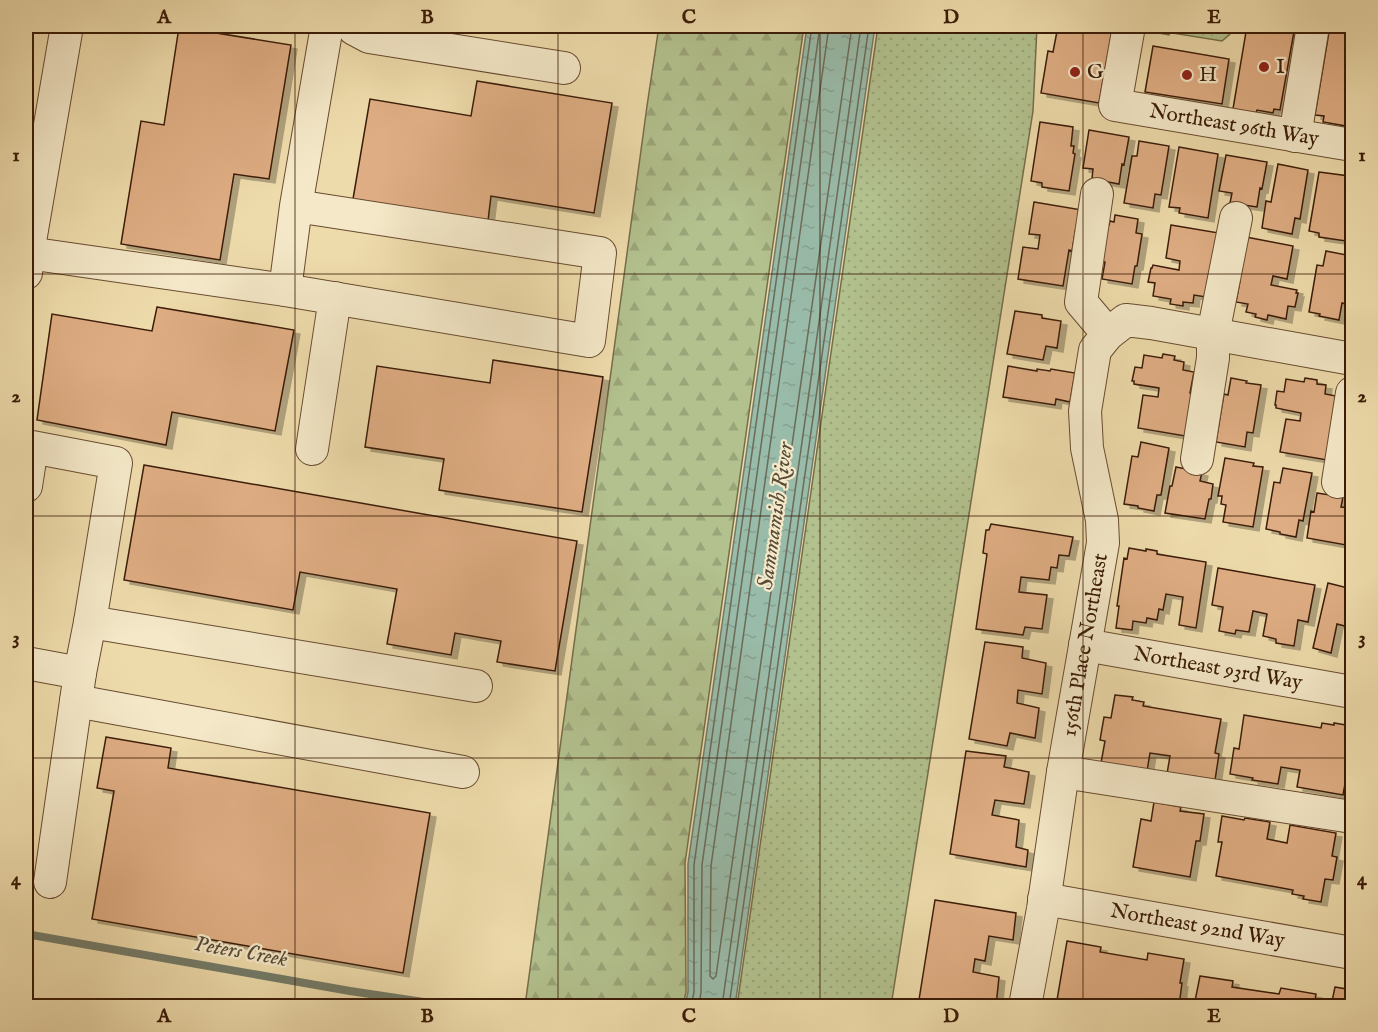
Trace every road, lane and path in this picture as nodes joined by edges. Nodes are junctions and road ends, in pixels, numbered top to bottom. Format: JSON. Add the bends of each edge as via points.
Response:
{"nodes":[{"id":1,"x":67,"y":26,"type":"edge"},
{"id":2,"x":327,"y":26,"type":"edge"},
{"id":3,"x":353,"y":26,"type":"edge"},
{"id":4,"x":1129,"y":26,"type":"edge"},
{"id":5,"x":1313,"y":26,"type":"edge"},
{"id":6,"x":564,"y":68,"type":"dead end"},
{"id":7,"x":1295,"y":136,"type":"junction"},
{"id":8,"x":1353,"y":145,"type":"edge"},
{"id":9,"x":1097,"y":194,"type":"dead end"},
{"id":10,"x":296,"y":206,"type":"junction"},
{"id":11,"x":1236,"y":218,"type":"dead end"},
{"id":12,"x":27,"y":263,"type":"edge"},
{"id":13,"x":285,"y":290,"type":"junction"},
{"id":14,"x":335,"y":298,"type":"junction"},
{"id":15,"x":1108,"y":334,"type":"junction"},
{"id":16,"x":1213,"y":334,"type":"junction"},
{"id":17,"x":1353,"y":359,"type":"edge"},
{"id":18,"x":1353,"y":393,"type":"edge"},
{"id":19,"x":29,"y":447,"type":"edge"},
{"id":20,"x":312,"y":449,"type":"dead end"},
{"id":21,"x":1197,"y":459,"type":"dead end"},
{"id":22,"x":1338,"y":482,"type":"dead end"},
{"id":23,"x":26,"y":486,"type":"edge"},
{"id":24,"x":90,"y":622,"type":"junction"},
{"id":25,"x":1085,"y":645,"type":"junction"},
{"id":26,"x":26,"y":663,"type":"edge"},
{"id":27,"x":476,"y":686,"type":"dead end"},
{"id":28,"x":78,"y":687,"type":"junction"},
{"id":29,"x":1353,"y":692,"type":"edge"},
{"id":30,"x":463,"y":772,"type":"dead end"},
{"id":31,"x":1063,"y":772,"type":"junction"},
{"id":32,"x":1353,"y":818,"type":"edge"},
{"id":33,"x":50,"y":882,"type":"dead end"},
{"id":34,"x":1044,"y":899,"type":"junction"},
{"id":35,"x":1352,"y":949,"type":"edge"},
{"id":36,"x":1025,"y":1006,"type":"edge"}],
"edges":[{"from":1,"to":12,"type":"street"},
{"from":2,"to":10,"type":"street"},
{"from":3,"to":6,"type":"street","via":[[369,37]]},
{"from":4,"to":7,"type":"street","name":"Northeast 96th Way","via":[[1115,105]]},
{"from":5,"to":7,"type":"street"},
{"from":7,"to":8,"type":"street","name":"Northeast 96th Way"},
{"from":9,"to":15,"type":"street","via":[[1081,302]]},
{"from":10,"to":13,"type":"street"},
{"from":10,"to":14,"type":"street","via":[[600,254],[589,342]]},
{"from":11,"to":16,"type":"street"},
{"from":12,"to":13,"type":"street"},
{"from":13,"to":14,"type":"street"},
{"from":14,"to":20,"type":"street"},
{"from":15,"to":16,"type":"street","via":[[1126,320]]},
{"from":15,"to":25,"type":"street","name":"156th Place Northeast","via":[[1095,350],[1085,411],[1087,448],[1103,543]]},
{"from":16,"to":17,"type":"street"},
{"from":16,"to":21,"type":"street","via":[[1213,358]]},
{"from":18,"to":22,"type":"street"},
{"from":19,"to":23,"type":"street"},
{"from":19,"to":24,"type":"street","via":[[116,463]]},
{"from":24,"to":27,"type":"street"},
{"from":24,"to":28,"type":"street"},
{"from":25,"to":29,"type":"street","name":"Northeast 93rd Way"},
{"from":25,"to":31,"type":"street","name":"156th Place Northeast"},
{"from":26,"to":28,"type":"street"},
{"from":28,"to":30,"type":"street"},
{"from":28,"to":33,"type":"street"},
{"from":31,"to":32,"type":"street"},
{"from":31,"to":34,"type":"street","name":"156th Place Northeast"},
{"from":34,"to":35,"type":"street","name":"Northeast 92nd Way"},
{"from":34,"to":36,"type":"street","name":"156th Place Northeast"}]}
